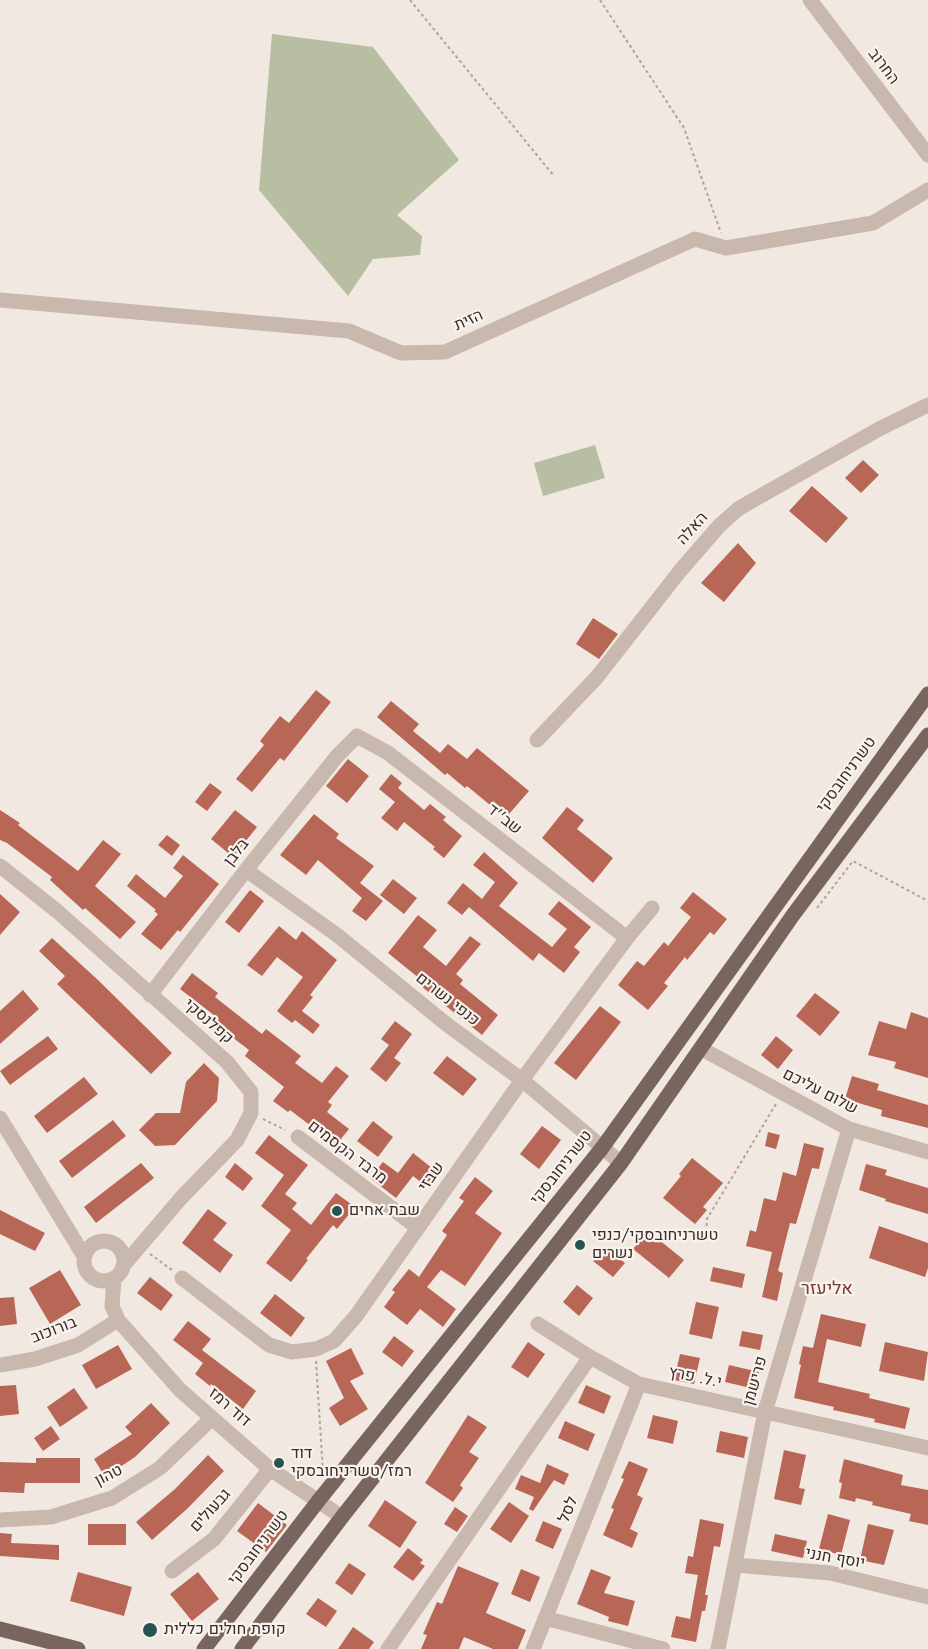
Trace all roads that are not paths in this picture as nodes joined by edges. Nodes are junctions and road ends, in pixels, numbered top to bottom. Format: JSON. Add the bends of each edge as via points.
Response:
{"nodes":[{"id":1,"x":810,"y":0,"type":"edge"},
{"id":2,"x":928,"y":155,"type":"edge"},
{"id":3,"x":928,"y":190,"type":"edge"},
{"id":4,"x":0,"y":300,"type":"edge"},
{"id":5,"x":928,"y":405,"type":"edge"},
{"id":6,"x":928,"y":693,"type":"edge"},
{"id":7,"x":928,"y":735,"type":"edge"},
{"id":8,"x":357,"y":736,"type":"joint"},
{"id":9,"x":537,"y":740,"type":"dead end"},
{"id":10,"x":0,"y":866,"type":"edge"},
{"id":11,"x":246,"y":870,"type":"junction"},
{"id":12,"x":652,"y":908,"type":"dead end"},
{"id":13,"x":627,"y":938,"type":"junction"},
{"id":14,"x":150,"y":995,"type":"junction"},
{"id":15,"x":702,"y":1049,"type":"junction"},
{"id":16,"x":522,"y":1080,"type":"junction"},
{"id":17,"x":0,"y":1118,"type":"edge"},
{"id":18,"x":849,"y":1129,"type":"junction"},
{"id":19,"x":298,"y":1137,"type":"road end"},
{"id":20,"x":602,"y":1148,"type":"junction"},
{"id":21,"x":928,"y":1152,"type":"edge"},
{"id":22,"x":621,"y":1163,"type":"junction"},
{"id":23,"x":63,"y":1221,"type":"junction"},
{"id":24,"x":418,"y":1228,"type":"junction"},
{"id":25,"x":146,"y":1240,"type":"junction"},
{"id":26,"x":97,"y":1242,"type":"junction"},
{"id":27,"x":118,"y":1247,"type":"junction"},
{"id":28,"x":84,"y":1256,"type":"junction"},
{"id":29,"x":119,"y":1272,"type":"junction"},
{"id":30,"x":182,"y":1278,"type":"road end"},
{"id":31,"x":96,"y":1280,"type":"junction"},
{"id":32,"x":115,"y":1313,"type":"junction"},
{"id":33,"x":538,"y":1324,"type":"dead end"},
{"id":34,"x":590,"y":1357,"type":"junction"},
{"id":35,"x":0,"y":1365,"type":"edge"},
{"id":36,"x":639,"y":1384,"type":"junction"},
{"id":37,"x":765,"y":1412,"type":"junction"},
{"id":38,"x":212,"y":1418,"type":"junction"},
{"id":39,"x":928,"y":1448,"type":"edge"},
{"id":40,"x":270,"y":1469,"type":"junction"},
{"id":41,"x":322,"y":1496,"type":"junction"},
{"id":42,"x":342,"y":1517,"type":"junction"},
{"id":43,"x":0,"y":1520,"type":"edge"},
{"id":44,"x":735,"y":1565,"type":"junction"},
{"id":45,"x":172,"y":1571,"type":"dead end"},
{"id":46,"x":928,"y":1598,"type":"edge"},
{"id":47,"x":545,"y":1618,"type":"junction"},
{"id":48,"x":0,"y":1629,"type":"edge"},
{"id":49,"x":204,"y":1647,"type":"edge"},
{"id":50,"x":78,"y":1649,"type":"edge"},
{"id":51,"x":242,"y":1649,"type":"edge"},
{"id":52,"x":388,"y":1649,"type":"edge"},
{"id":53,"x":533,"y":1649,"type":"edge"},
{"id":54,"x":663,"y":1649,"type":"edge"},
{"id":55,"x":718,"y":1649,"type":"edge"}],
"edges":[{"from":1,"to":2,"type":"street","name":"החרוב"},
{"from":3,"to":4,"type":"street","name":"הזית","via":[[873,223],[726,248],[695,239],[445,352],[401,353],[349,331]]},
{"from":5,"to":9,"type":"street","name":"האלה","via":[[738,509],[680,571],[597,677]]},
{"from":6,"to":20,"type":"main road","name":"טשרניחובסקי"},
{"from":7,"to":15,"type":"main road","via":[[794,915]]},
{"from":8,"to":11,"type":"street","name":"בלבן"},
{"from":8,"to":13,"type":"street","name":"שב''ד","via":[[388,753]]},
{"from":10,"to":14,"type":"street","name":"קפלנסקי","via":[[57,911]]},
{"from":11,"to":14,"type":"street","name":"בלבן"},
{"from":11,"to":16,"type":"street","name":"כנפי נשרים","via":[[337,934]]},
{"from":12,"to":13,"type":"street","name":"שבזי"},
{"from":13,"to":16,"type":"street","name":"שבזי"},
{"from":14,"to":25,"type":"street","name":"קפלנסקי","via":[[227,1062],[251,1092],[251,1113],[237,1140]]},
{"from":15,"to":18,"type":"street","name":"שלום עליכם"},
{"from":15,"to":22,"type":"main road"},
{"from":16,"to":20,"type":"street","name":"כנפי נשרים"},
{"from":16,"to":24,"type":"street","name":"שבזי"},
{"from":17,"to":23,"type":"street"},
{"from":18,"to":21,"type":"street","name":"שלום עליכם"},
{"from":18,"to":37,"type":"street","name":"פרישמן"},
{"from":19,"to":24,"type":"street","name":"מרבד הקסמים"},
{"from":20,"to":22,"type":"street","name":"כנפי נשרים"},
{"from":20,"to":41,"type":"main road","name":"טשרניחובסקי"},
{"from":22,"to":42,"type":"main road"},
{"from":23,"to":26,"type":"street"},
{"from":23,"to":28,"type":"street"},
{"from":24,"to":30,"type":"street","name":"שבזי","via":[[356,1316],[334,1341],[316,1350],[292,1352],[269,1345]]},
{"from":25,"to":27,"type":"street"},
{"from":25,"to":29,"type":"street"},
{"from":26,"to":27,"type":"street","via":[[107,1241]]},
{"from":26,"to":28,"type":"street"},
{"from":27,"to":29,"type":"street","via":[[123,1255]]},
{"from":28,"to":31,"type":"street","via":[[84,1268]]},
{"from":29,"to":31,"type":"street","via":[[104,1282]]},
{"from":29,"to":32,"type":"street"},
{"from":31,"to":32,"type":"street","name":"דוד רמז"},
{"from":32,"to":35,"type":"street","name":"בורוכוב","via":[[78,1345]]},
{"from":32,"to":38,"type":"street","name":"דוד רמז","via":[[180,1389]]},
{"from":33,"to":34,"type":"street","name":"י.ל. פרץ"},
{"from":34,"to":36,"type":"street","name":"י.ל. פרץ"},
{"from":34,"to":52,"type":"street"},
{"from":36,"to":37,"type":"street","name":"י.ל. פרץ"},
{"from":36,"to":47,"type":"street","name":"לסל"},
{"from":37,"to":39,"type":"street","name":"י.ל. פרץ"},
{"from":37,"to":44,"type":"street","name":"פרישמן"},
{"from":38,"to":40,"type":"street","name":"דוד רמז"},
{"from":38,"to":43,"type":"street","name":"טהון","via":[[159,1468],[112,1498],[51,1517]]},
{"from":40,"to":41,"type":"street","name":"דוד רמז"},
{"from":40,"to":45,"type":"street","name":"גבעולים","via":[[214,1539]]},
{"from":41,"to":42,"type":"street","name":"דוד רמז"},
{"from":41,"to":49,"type":"main road","name":"טשרניחובסקי"},
{"from":42,"to":51,"type":"main road"},
{"from":44,"to":46,"type":"street","name":"יוסף חנני","via":[[830,1574]]},
{"from":44,"to":55,"type":"street","name":"פרישמן"},
{"from":47,"to":53,"type":"street","name":"לסל"},
{"from":47,"to":54,"type":"street"},
{"from":48,"to":50,"type":"main road"}]}
